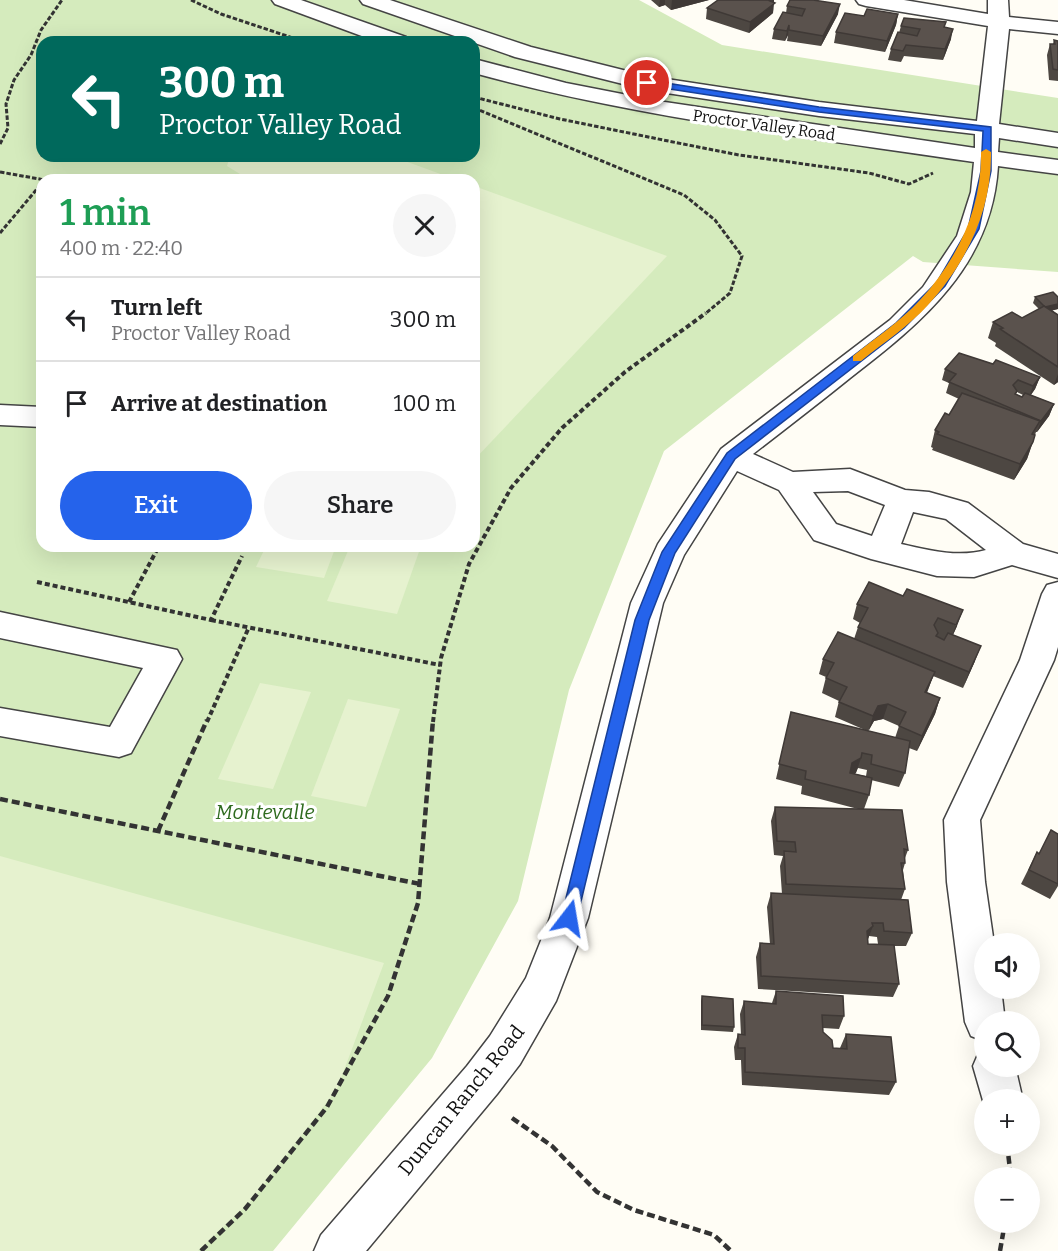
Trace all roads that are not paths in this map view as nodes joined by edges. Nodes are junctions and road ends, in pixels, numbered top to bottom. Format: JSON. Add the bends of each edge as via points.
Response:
{"nodes":[{"id":1,"x":282,"y":0,"type":"edge"},
{"id":2,"x":370,"y":0,"type":"edge"},
{"id":3,"x":866,"y":0,"type":"edge"},
{"id":4,"x":998,"y":0,"type":"edge"},
{"id":5,"x":999,"y":22,"type":"junction"},
{"id":6,"x":1058,"y":28,"type":"edge"},
{"id":7,"x":381,"y":36,"type":"edge"},
{"id":8,"x":476,"y":36,"type":"edge"},
{"id":9,"x":480,"y":37,"type":"edge"},
{"id":10,"x":480,"y":68,"type":"edge"},
{"id":11,"x":1058,"y":140,"type":"edge"},
{"id":12,"x":987,"y":142,"type":"junction"},
{"id":13,"x":1058,"y":167,"type":"edge"},
{"id":14,"x":0,"y":415,"type":"edge"},
{"id":15,"x":36,"y":417,"type":"edge"},
{"id":16,"x":731,"y":456,"type":"junction"},
{"id":17,"x":790,"y":483,"type":"junction"},
{"id":18,"x":902,"y":500,"type":"junction"},
{"id":19,"x":882,"y":551,"type":"junction"},
{"id":20,"x":1012,"y":553,"type":"junction"},
{"id":21,"x":1058,"y":566,"type":"edge"},
{"id":22,"x":1058,"y":594,"type":"edge"},
{"id":23,"x":0,"y":625,"type":"edge"},
{"id":24,"x":0,"y":722,"type":"edge"},
{"id":25,"x":984,"y":1011,"type":"edge"},
{"id":26,"x":337,"y":1251,"type":"edge"}],
"edges":[{"from":1,"to":7,"type":"street"},
{"from":2,"to":8,"type":"street","name":"Proctor Valley Road"},
{"from":3,"to":5,"type":"street"},
{"from":4,"to":5,"type":"street","name":"Duncan Ranch Road"},
{"from":5,"to":6,"type":"street"},
{"from":5,"to":12,"type":"street","name":"Duncan Ranch Road"},
{"from":9,"to":12,"type":"street","name":"Proctor Valley Road","via":[[647,83]]},
{"from":10,"to":12,"type":"street","name":"Proctor Valley Road","via":[[549,87],[682,114]]},
{"from":11,"to":12,"type":"street","name":"Proctor Valley Road"},
{"from":12,"to":13,"type":"street","name":"Proctor Valley Road"},
{"from":12,"to":16,"type":"street","name":"Duncan Ranch Road","via":[[986,171],[974,229],[942,283],[900,326]]},
{"from":14,"to":15,"type":"street"},
{"from":16,"to":17,"type":"street"},
{"from":16,"to":26,"type":"street","name":"Duncan Ranch Road","via":[[679,533],[646,603],[569,918],[542,988],[482,1080]]},
{"from":17,"to":18,"type":"street","via":[[850,480]]},
{"from":17,"to":19,"type":"street","via":[[825,532]]},
{"from":18,"to":19,"type":"street"},
{"from":18,"to":20,"type":"street","via":[[957,511]]},
{"from":19,"to":20,"type":"street","via":[[937,564],[974,564]]},
{"from":20,"to":21,"type":"street"},
{"from":22,"to":25,"type":"street","via":[[1037,660],[962,820]]},
{"from":23,"to":24,"type":"street","via":[[165,659],[119,743]]}]}
